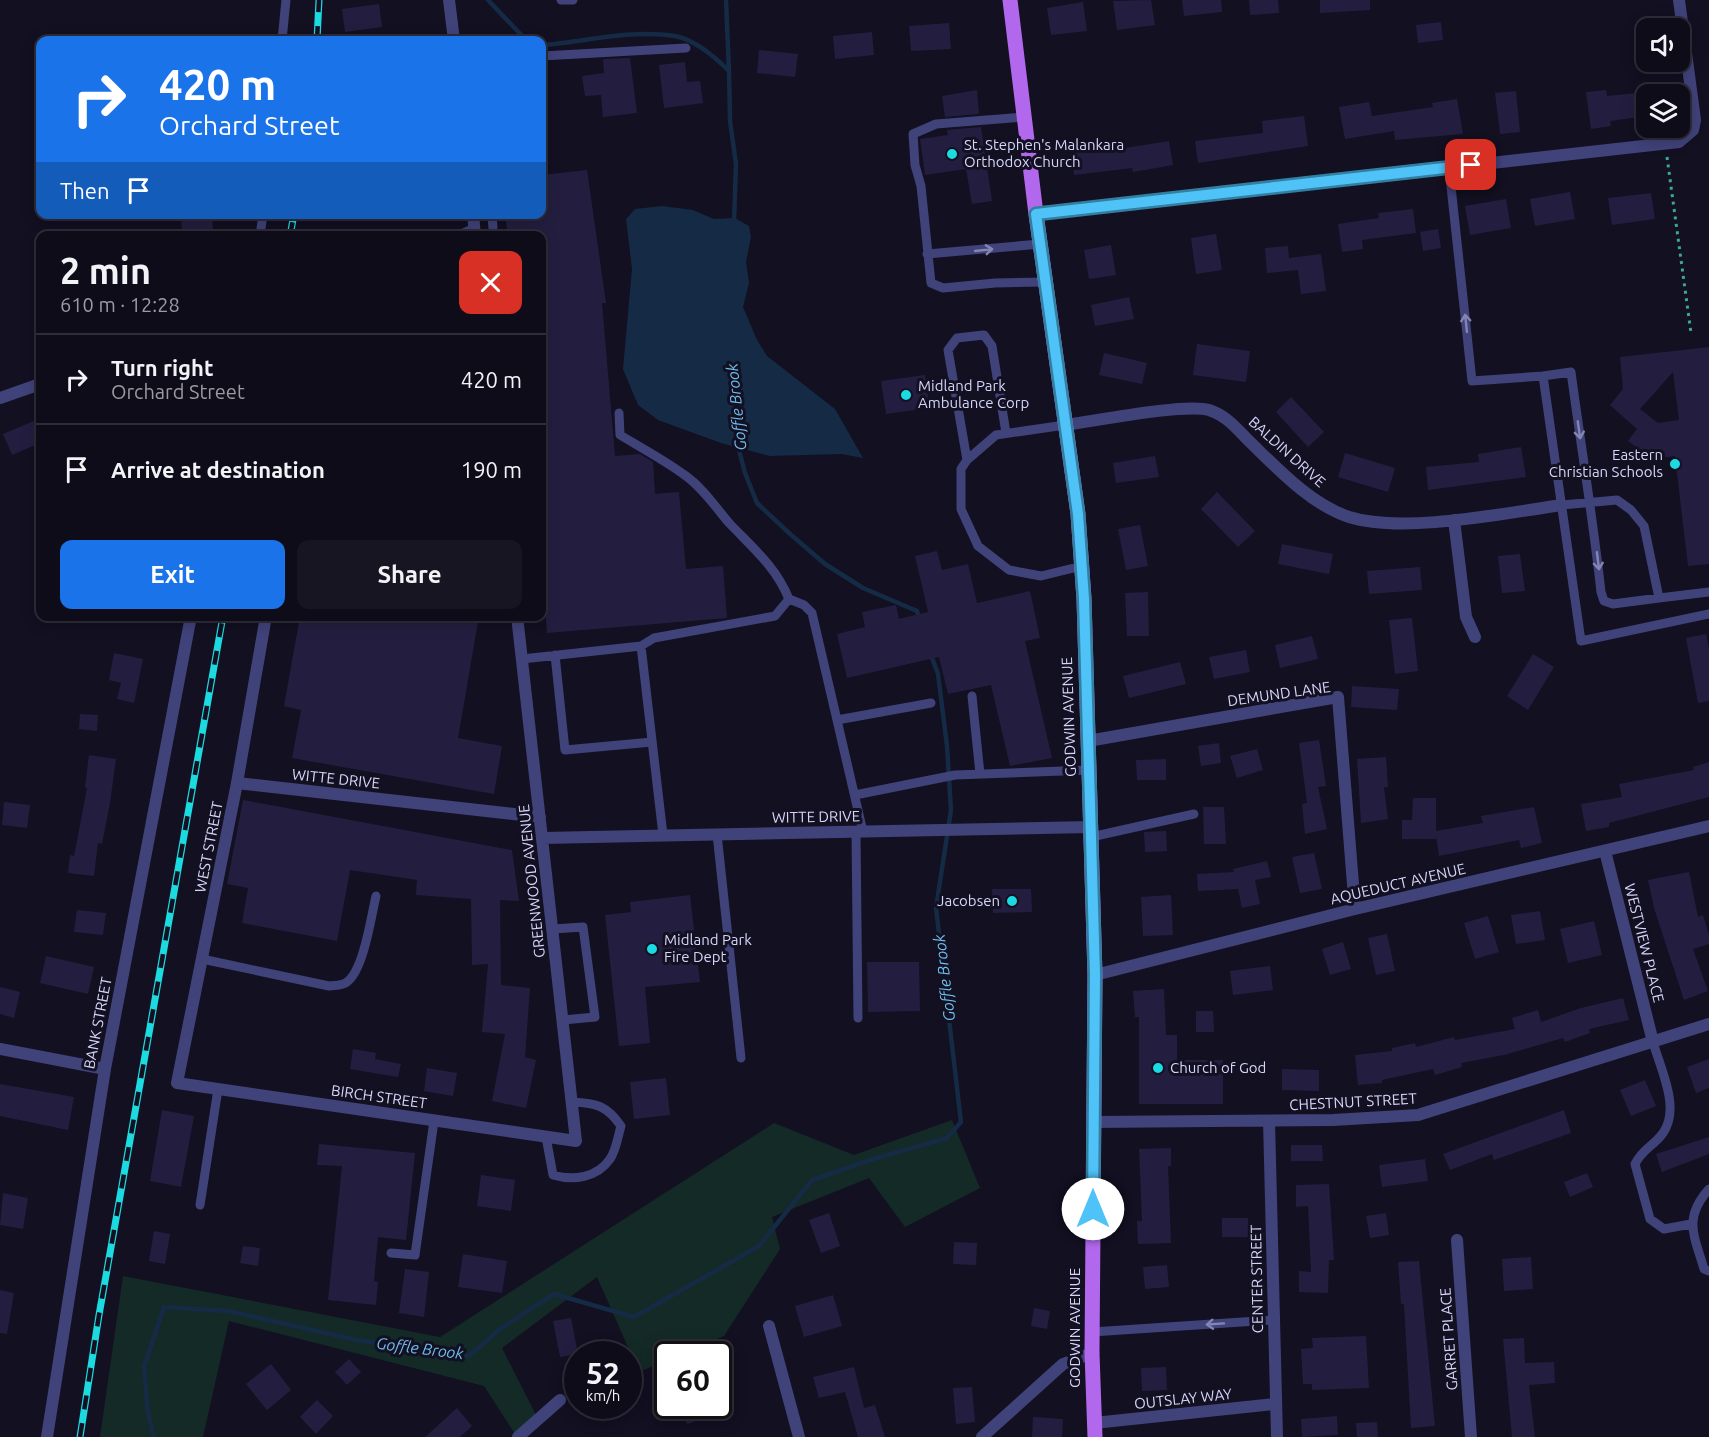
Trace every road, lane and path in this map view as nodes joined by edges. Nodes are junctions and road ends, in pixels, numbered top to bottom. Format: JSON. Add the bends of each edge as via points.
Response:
{"nodes":[{"id":1,"x":286,"y":0,"type":"edge"},
{"id":2,"x":449,"y":0,"type":"edge"},
{"id":3,"x":561,"y":0,"type":"edge"},
{"id":4,"x":573,"y":0,"type":"edge"},
{"id":5,"x":1010,"y":0,"type":"edge"},
{"id":6,"x":1679,"y":0,"type":"edge"},
{"id":7,"x":282,"y":36,"type":"edge"},
{"id":8,"x":454,"y":36,"type":"edge"},
{"id":9,"x":686,"y":48,"type":"dead end"},
{"id":10,"x":546,"y":56,"type":"edge"},
{"id":11,"x":1024,"y":117,"type":"junction"},
{"id":12,"x":1666,"y":144,"type":"junction"},
{"id":13,"x":1449,"y":168,"type":"junction"},
{"id":14,"x":1036,"y":214,"type":"junction"},
{"id":15,"x":492,"y":219,"type":"edge"},
{"id":16,"x":493,"y":229,"type":"dead end"},
{"id":17,"x":1040,"y":244,"type":"junction"},
{"id":18,"x":927,"y":254,"type":"junction"},
{"id":19,"x":1045,"y":282,"type":"junction"},
{"id":20,"x":1691,"y":333,"type":"dead end"},
{"id":21,"x":1543,"y":376,"type":"junction"},
{"id":22,"x":36,"y":385,"type":"edge"},
{"id":23,"x":0,"y":398,"type":"edge"},
{"id":24,"x":619,"y":413,"type":"dead end"},
{"id":25,"x":1065,"y":425,"type":"junction"},
{"id":26,"x":1006,"y":433,"type":"junction"},
{"id":27,"x":967,"y":460,"type":"junction"},
{"id":28,"x":1589,"y":503,"type":"junction"},
{"id":29,"x":1562,"y":505,"type":"junction"},
{"id":30,"x":1454,"y":520,"type":"junction"},
{"id":31,"x":1082,"y":566,"type":"junction"},
{"id":32,"x":1709,"y":592,"type":"edge"},
{"id":33,"x":1659,"y":598,"type":"junction"},
{"id":34,"x":789,"y":599,"type":"junction"},
{"id":35,"x":1709,"y":614,"type":"edge"},
{"id":36,"x":190,"y":621,"type":"edge"},
{"id":37,"x":265,"y":621,"type":"edge"},
{"id":38,"x":518,"y":621,"type":"edge"},
{"id":39,"x":1475,"y":637,"type":"dead end"},
{"id":40,"x":641,"y":646,"type":"junction"},
{"id":41,"x":555,"y":655,"type":"junction"},
{"id":42,"x":522,"y":659,"type":"junction"},
{"id":43,"x":972,"y":696,"type":"dead end"},
{"id":44,"x":931,"y":704,"type":"dead end"},
{"id":45,"x":837,"y":720,"type":"junction"},
{"id":46,"x":1088,"y":741,"type":"junction"},
{"id":47,"x":652,"y":742,"type":"junction"},
{"id":48,"x":1089,"y":770,"type":"junction"},
{"id":49,"x":980,"y":774,"type":"junction"},
{"id":50,"x":237,"y":783,"type":"junction"},
{"id":51,"x":855,"y":795,"type":"junction"},
{"id":52,"x":1194,"y":814,"type":"dead end"},
{"id":53,"x":540,"y":817,"type":"junction"},
{"id":54,"x":1709,"y":826,"type":"edge"},
{"id":55,"x":860,"y":832,"type":"junction"},
{"id":56,"x":1091,"y":832,"type":"junction"},
{"id":57,"x":717,"y":834,"type":"junction"},
{"id":58,"x":663,"y":835,"type":"junction"},
{"id":59,"x":542,"y":838,"type":"junction"},
{"id":60,"x":1605,"y":851,"type":"junction"},
{"id":61,"x":376,"y":896,"type":"dead end"},
{"id":62,"x":1354,"y":909,"type":"junction"},
{"id":63,"x":553,"y":929,"type":"junction"},
{"id":64,"x":202,"y":958,"type":"junction"},
{"id":65,"x":1095,"y":975,"type":"junction"},
{"id":66,"x":858,"y":1018,"type":"dead end"},
{"id":67,"x":563,"y":1020,"type":"junction"},
{"id":68,"x":1709,"y":1024,"type":"edge"},
{"id":69,"x":1653,"y":1042,"type":"junction"},
{"id":70,"x":0,"y":1049,"type":"edge"},
{"id":71,"x":741,"y":1058,"type":"dead end"},
{"id":72,"x":105,"y":1069,"type":"junction"},
{"id":73,"x":177,"y":1083,"type":"joint"},
{"id":74,"x":218,"y":1089,"type":"junction"},
{"id":75,"x":572,"y":1102,"type":"junction"},
{"id":76,"x":434,"y":1121,"type":"junction"},
{"id":77,"x":1269,"y":1121,"type":"junction"},
{"id":78,"x":1094,"y":1122,"type":"junction"},
{"id":79,"x":546,"y":1137,"type":"junction"},
{"id":80,"x":576,"y":1141,"type":"joint"},
{"id":81,"x":1709,"y":1189,"type":"edge"},
{"id":82,"x":200,"y":1205,"type":"dead end"},
{"id":83,"x":1691,"y":1224,"type":"junction"},
{"id":84,"x":1457,"y":1240,"type":"dead end"},
{"id":85,"x":391,"y":1252,"type":"dead end"},
{"id":86,"x":1709,"y":1271,"type":"edge"},
{"id":87,"x":1273,"y":1320,"type":"junction"},
{"id":88,"x":769,"y":1326,"type":"dead end"},
{"id":89,"x":1092,"y":1332,"type":"junction"},
{"id":90,"x":1092,"y":1353,"type":"junction"},
{"id":91,"x":560,"y":1400,"type":"dead end"},
{"id":92,"x":1275,"y":1404,"type":"junction"},
{"id":93,"x":1095,"y":1430,"type":"edge"},
{"id":94,"x":47,"y":1437,"type":"edge"},
{"id":95,"x":518,"y":1437,"type":"edge"},
{"id":96,"x":799,"y":1437,"type":"edge"},
{"id":97,"x":982,"y":1437,"type":"edge"},
{"id":98,"x":1277,"y":1437,"type":"edge"},
{"id":99,"x":1471,"y":1437,"type":"edge"}],
"edges":[{"from":1,"to":7,"type":"lane"},
{"from":2,"to":8,"type":"street"},
{"from":3,"to":4,"type":"lane"},
{"from":5,"to":11,"type":"main road","name":"GODWIN AVENUE"},
{"from":6,"to":12,"type":"street","via":[[1695,120],[1688,137]]},
{"from":9,"to":10,"type":"lane"},
{"from":11,"to":14,"type":"main road","name":"GODWIN AVENUE"},
{"from":11,"to":18,"type":"lane","via":[[936,124],[913,134]]},
{"from":12,"to":13,"type":"street"},
{"from":12,"to":20,"type":"path"},
{"from":13,"to":14,"type":"street"},
{"from":21,"to":13,"type":"lane","one_way":true,"via":[[1472,381]]},
{"from":14,"to":17,"type":"main road","name":"GODWIN AVENUE"},
{"from":15,"to":16,"type":"lane"},
{"from":18,"to":17,"type":"lane","one_way":true},
{"from":17,"to":19,"type":"main road","name":"GODWIN AVENUE"},
{"from":18,"to":19,"type":"lane","via":[[931,283],[943,288]]},
{"from":19,"to":25,"type":"main road","name":"GODWIN AVENUE"},
{"from":21,"to":28,"type":"lane","one_way":true,"via":[[1571,372]]},
{"from":21,"to":29,"type":"lane"},
{"from":22,"to":23,"type":"street"},
{"from":24,"to":34,"type":"lane","via":[[620,435],[688,477],[704,492],[764,557]]},
{"from":25,"to":26,"type":"lane"},
{"from":25,"to":30,"type":"street","name":"BALDIN DRIVE","via":[[1184,409],[1208,410],[1228,418],[1303,491],[1349,517],[1375,522]]},
{"from":25,"to":31,"type":"main road","name":"GODWIN AVENUE"},
{"from":26,"to":27,"type":"lane","via":[[996,435]]},
{"from":26,"to":27,"type":"lane","via":[[992,346],[984,335],[957,338],[948,350]]},
{"from":27,"to":31,"type":"lane","via":[[961,469],[961,509],[978,546],[1009,570],[1041,576]]},
{"from":28,"to":29,"type":"lane"},
{"from":28,"to":33,"type":"lane","via":[[1617,500],[1639,518]]},
{"from":28,"to":33,"type":"lane","one_way":true,"via":[[1604,601],[1613,604]]},
{"from":29,"to":30,"type":"street","name":"BALDIN DRIVE"},
{"from":29,"to":35,"type":"lane","via":[[1581,641]]},
{"from":30,"to":39,"type":"street","via":[[1466,617]]},
{"from":31,"to":46,"type":"main road","name":"GODWIN AVENUE"},
{"from":32,"to":33,"type":"lane"},
{"from":34,"to":40,"type":"lane","via":[[775,616],[654,638]]},
{"from":34,"to":45,"type":"lane","via":[[812,613]]},
{"from":36,"to":72,"type":"street","name":"BANK STREET"},
{"from":37,"to":50,"type":"street","name":"WEST STREET"},
{"from":38,"to":42,"type":"street","name":"GREENWOOD AVENUE"},
{"from":40,"to":41,"type":"lane"},
{"from":40,"to":47,"type":"lane"},
{"from":41,"to":42,"type":"lane"},
{"from":41,"to":47,"type":"lane","via":[[565,750]]},
{"from":42,"to":53,"type":"street","name":"GREENWOOD AVENUE"},
{"from":43,"to":49,"type":"lane"},
{"from":44,"to":45,"type":"lane"},
{"from":45,"to":51,"type":"lane"},
{"from":46,"to":48,"type":"main road","name":"GODWIN AVENUE"},
{"from":46,"to":62,"type":"street","name":"DEMUND LANE","via":[[1338,697]]},
{"from":47,"to":58,"type":"lane"},
{"from":48,"to":49,"type":"lane"},
{"from":48,"to":56,"type":"main road","name":"GODWIN AVENUE"},
{"from":49,"to":51,"type":"lane","via":[[951,775]]},
{"from":50,"to":53,"type":"street","name":"WITTE DRIVE"},
{"from":50,"to":64,"type":"street","name":"WEST STREET"},
{"from":51,"to":55,"type":"lane"},
{"from":52,"to":56,"type":"lane"},
{"from":53,"to":59,"type":"street","name":"GREENWOOD AVENUE"},
{"from":54,"to":60,"type":"street","name":"AQUEDUCT AVENUE"},
{"from":55,"to":56,"type":"street","name":"WITTE DRIVE"},
{"from":55,"to":57,"type":"street","name":"WITTE DRIVE"},
{"from":55,"to":66,"type":"lane"},
{"from":56,"to":65,"type":"main road","name":"GODWIN AVENUE"},
{"from":57,"to":58,"type":"street","name":"WITTE DRIVE"},
{"from":57,"to":71,"type":"lane"},
{"from":58,"to":59,"type":"street","name":"WITTE DRIVE"},
{"from":59,"to":63,"type":"street","name":"GREENWOOD AVENUE"},
{"from":60,"to":62,"type":"street","name":"AQUEDUCT AVENUE"},
{"from":60,"to":69,"type":"street","name":"WESTVIEW PLACE"},
{"from":61,"to":64,"type":"lane","via":[[362,956],[349,981],[341,985],[328,986]]},
{"from":62,"to":65,"type":"street","name":"AQUEDUCT AVENUE"},
{"from":63,"to":67,"type":"street","name":"GREENWOOD AVENUE"},
{"from":63,"to":67,"type":"lane","via":[[583,927],[595,1017]]},
{"from":64,"to":73,"type":"street","name":"WEST STREET"},
{"from":65,"to":78,"type":"main road","name":"GODWIN AVENUE"},
{"from":67,"to":75,"type":"street","name":"GREENWOOD AVENUE"},
{"from":68,"to":69,"type":"street","name":"CHESTNUT STREET"},
{"from":69,"to":77,"type":"street","name":"CHESTNUT STREET","via":[[1418,1115]]},
{"from":69,"to":83,"type":"lane","via":[[1670,1114],[1663,1133],[1641,1152],[1635,1164],[1650,1219],[1664,1229]]},
{"from":70,"to":72,"type":"street"},
{"from":72,"to":94,"type":"street","name":"BANK STREET"},
{"from":73,"to":74,"type":"street","name":"BIRCH STREET"},
{"from":74,"to":76,"type":"street","name":"BIRCH STREET"},
{"from":74,"to":82,"type":"lane"},
{"from":75,"to":79,"type":"lane","via":[[609,1110],[621,1126],[611,1159],[594,1175],[566,1179],[553,1175]]},
{"from":75,"to":80,"type":"street","name":"GREENWOOD AVENUE"},
{"from":76,"to":79,"type":"street","name":"BIRCH STREET"},
{"from":76,"to":85,"type":"lane","via":[[415,1255]]},
{"from":77,"to":78,"type":"street","name":"CHESTNUT STREET"},
{"from":77,"to":87,"type":"street","name":"CENTER STREET"},
{"from":78,"to":89,"type":"main road","name":"GODWIN AVENUE"},
{"from":79,"to":80,"type":"street","name":"BIRCH STREET"},
{"from":81,"to":83,"type":"lane","via":[[1697,1203]]},
{"from":83,"to":86,"type":"lane","via":[[1704,1269]]},
{"from":84,"to":99,"type":"street","name":"GARRET PLACE"},
{"from":87,"to":89,"type":"lane","one_way":true},
{"from":87,"to":92,"type":"street","name":"CENTER STREET"},
{"from":88,"to":96,"type":"street"},
{"from":89,"to":90,"type":"main road","name":"GODWIN AVENUE"},
{"from":90,"to":93,"type":"main road","name":"GODWIN AVENUE"},
{"from":90,"to":97,"type":"street","via":[[1063,1364]]},
{"from":91,"to":95,"type":"street"},
{"from":92,"to":93,"type":"street","name":"OUTSLAY WAY"},
{"from":92,"to":98,"type":"street","name":"CENTER STREET"}]}
